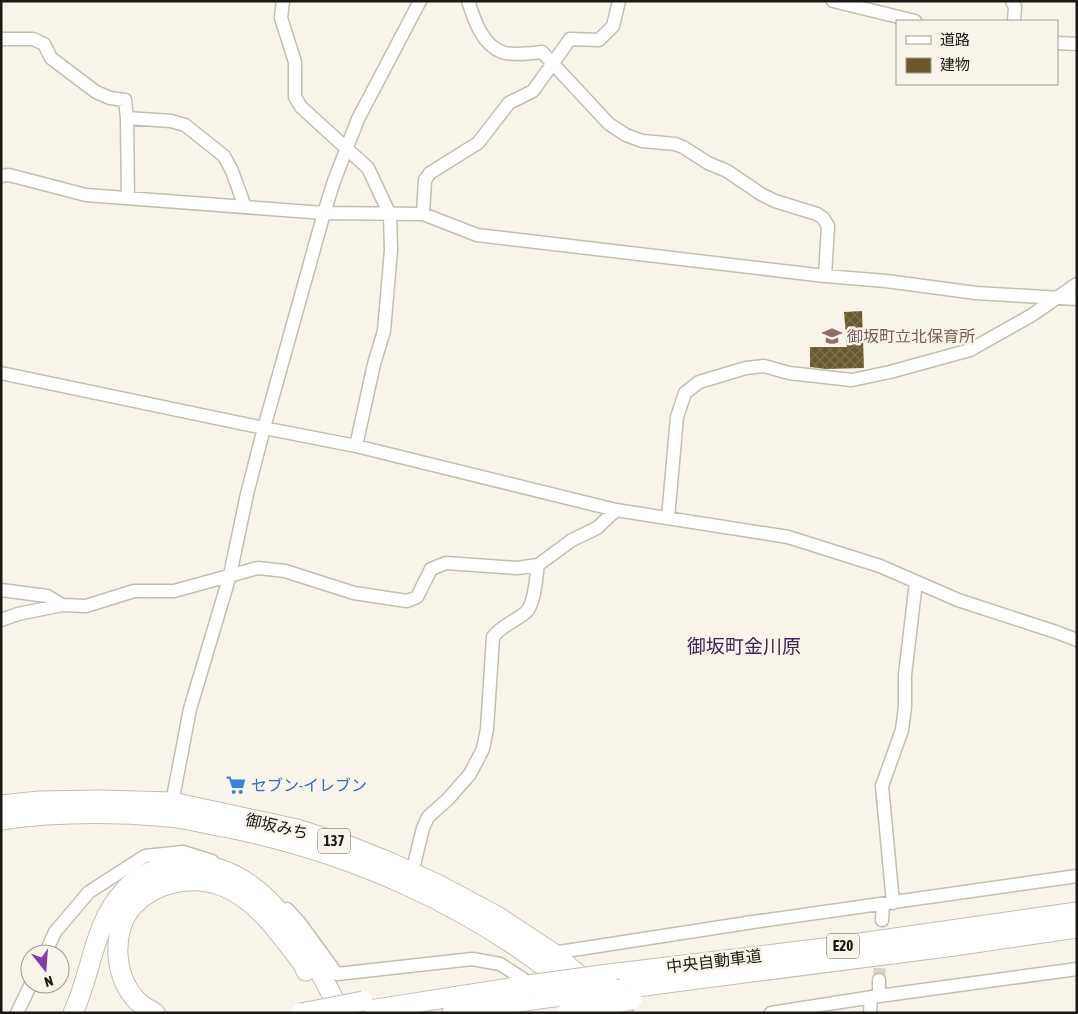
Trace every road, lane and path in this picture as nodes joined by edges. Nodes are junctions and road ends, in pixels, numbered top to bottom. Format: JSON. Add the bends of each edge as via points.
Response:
{"nodes":[{"id":1,"x":283,"y":1,"type":"edge"},
{"id":2,"x":420,"y":1,"type":"edge"},
{"id":3,"x":468,"y":1,"type":"edge"},
{"id":4,"x":619,"y":1,"type":"edge"},
{"id":5,"x":833,"y":1,"type":"edge"},
{"id":6,"x":1012,"y":1,"type":"edge"},
{"id":7,"x":911,"y":20,"type":"edge"},
{"id":8,"x":1014,"y":20,"type":"edge"},
{"id":9,"x":1,"y":39,"type":"edge"},
{"id":10,"x":1058,"y":44,"type":"edge"},
{"id":11,"x":1077,"y":44,"type":"edge"},
{"id":12,"x":553,"y":63,"type":"junction"},
{"id":13,"x":127,"y":118,"type":"junction"},
{"id":14,"x":347,"y":147,"type":"junction"},
{"id":15,"x":1,"y":176,"type":"edge"},
{"id":16,"x":128,"y":198,"type":"junction"},
{"id":17,"x":245,"y":207,"type":"junction"},
{"id":18,"x":324,"y":213,"type":"junction"},
{"id":19,"x":423,"y":214,"type":"junction"},
{"id":20,"x":390,"y":215,"type":"junction"},
{"id":21,"x":825,"y":276,"type":"junction"},
{"id":22,"x":1077,"y":284,"type":"edge"},
{"id":23,"x":1056,"y":299,"type":"junction"},
{"id":24,"x":1077,"y":299,"type":"edge"},
{"id":25,"x":1,"y":373,"type":"edge"},
{"id":26,"x":264,"y":428,"type":"junction"},
{"id":27,"x":356,"y":446,"type":"junction"},
{"id":28,"x":616,"y":510,"type":"junction"},
{"id":29,"x":668,"y":518,"type":"junction"},
{"id":30,"x":538,"y":565,"type":"junction"},
{"id":31,"x":230,"y":575,"type":"junction"},
{"id":32,"x":916,"y":582,"type":"junction"},
{"id":33,"x":1,"y":590,"type":"edge"},
{"id":34,"x":62,"y":605,"type":"junction"},
{"id":35,"x":1,"y":620,"type":"edge"},
{"id":36,"x":1077,"y":640,"type":"edge"},
{"id":37,"x":1,"y":806,"type":"edge"},
{"id":38,"x":171,"y":809,"type":"junction"},
{"id":39,"x":1,"y":820,"type":"edge"},
{"id":40,"x":412,"y":872,"type":"junction"},
{"id":41,"x":1077,"y":876,"type":"edge"},
{"id":42,"x":888,"y":904,"type":"junction"},
{"id":43,"x":1077,"y":912,"type":"edge"},
{"id":44,"x":882,"y":920,"type":"tunnel mouth"},
{"id":45,"x":1077,"y":928,"type":"edge"},
{"id":46,"x":50,"y":944,"type":"edge"},
{"id":47,"x":554,"y":954,"type":"junction"},
{"id":48,"x":1077,"y":969,"type":"edge"},
{"id":49,"x":879,"y":980,"type":"tunnel mouth"},
{"id":50,"x":533,"y":992,"type":"junction"},
{"id":51,"x":26,"y":994,"type":"edge"},
{"id":52,"x":875,"y":996,"type":"junction"},
{"id":53,"x":625,"y":1000,"type":"edge"},
{"id":54,"x":451,"y":1005,"type":"edge"},
{"id":55,"x":361,"y":1008,"type":"edge"},
{"id":56,"x":17,"y":1013,"type":"edge"},
{"id":57,"x":73,"y":1013,"type":"edge"},
{"id":58,"x":156,"y":1013,"type":"edge"},
{"id":59,"x":301,"y":1013,"type":"edge"},
{"id":60,"x":327,"y":1013,"type":"edge"},
{"id":61,"x":341,"y":1013,"type":"edge"},
{"id":62,"x":566,"y":1013,"type":"edge"},
{"id":63,"x":576,"y":1013,"type":"edge"},
{"id":64,"x":601,"y":1013,"type":"edge"},
{"id":65,"x":771,"y":1013,"type":"edge"},
{"id":66,"x":870,"y":1013,"type":"edge"}],
"edges":[{"from":1,"to":14,"type":"street","via":[[281,18],[295,62],[295,97],[301,107]]},
{"from":2,"to":14,"type":"street"},
{"from":3,"to":12,"type":"street","via":[[479,32],[495,48],[503,53],[542,52]]},
{"from":4,"to":12,"type":"street","via":[[613,26],[599,40],[570,40]]},
{"from":5,"to":7,"type":"street"},
{"from":6,"to":8,"type":"street"},
{"from":9,"to":13,"type":"street","via":[[32,39],[44,44],[51,58],[96,92],[125,100]]},
{"from":10,"to":11,"type":"street"},
{"from":12,"to":19,"type":"street","via":[[533,91],[509,103],[478,143],[430,173],[426,180]]},
{"from":12,"to":21,"type":"street","via":[[609,124],[626,135],[642,141],[676,144],[775,201],[818,214],[828,226]]},
{"from":13,"to":16,"type":"street"},
{"from":13,"to":17,"type":"street","via":[[185,125],[224,156]]},
{"from":14,"to":18,"type":"street"},
{"from":14,"to":20,"type":"street","via":[[368,168]]},
{"from":15,"to":16,"type":"street","via":[[9,175],[86,195]]},
{"from":16,"to":17,"type":"street"},
{"from":17,"to":18,"type":"street"},
{"from":18,"to":20,"type":"street"},
{"from":18,"to":26,"type":"street"},
{"from":19,"to":20,"type":"street"},
{"from":19,"to":21,"type":"street","via":[[477,235]]},
{"from":20,"to":27,"type":"street","via":[[391,250],[384,331]]},
{"from":21,"to":23,"type":"street"},
{"from":22,"to":23,"type":"street"},
{"from":23,"to":24,"type":"street"},
{"from":23,"to":29,"type":"street","via":[[970,350],[890,372],[852,380],[789,373],[764,366],[699,382],[685,393],[678,417]]},
{"from":25,"to":26,"type":"street"},
{"from":26,"to":27,"type":"street"},
{"from":26,"to":31,"type":"street"},
{"from":27,"to":28,"type":"street"},
{"from":28,"to":29,"type":"street"},
{"from":28,"to":30,"type":"street","via":[[597,528],[572,540]]},
{"from":29,"to":32,"type":"street","via":[[788,537],[880,566]]},
{"from":30,"to":31,"type":"street","via":[[517,568],[446,563],[431,569],[417,597],[407,601],[354,594],[286,571],[258,568]]},
{"from":30,"to":40,"type":"street","via":[[531,604],[526,611],[499,628],[493,637],[483,749],[470,774],[428,817]]},
{"from":31,"to":34,"type":"street","via":[[174,591],[134,591],[86,606]]},
{"from":31,"to":38,"type":"street","via":[[190,709]]},
{"from":32,"to":36,"type":"street","via":[[958,600]]},
{"from":32,"to":42,"type":"street","via":[[902,730],[882,786]]},
{"from":33,"to":34,"type":"street","via":[[47,596]]},
{"from":34,"to":35,"type":"street"},
{"from":37,"to":38,"type":"highway","name":"御坂みち","number":"137","via":[[40,801],[101,800]]},
{"from":38,"to":39,"type":"highway","name":"御坂みち","number":"137","via":[[38,815]]},
{"from":38,"to":40,"type":"highway","name":"御坂みち","number":"137","via":[[297,829],[347,845]]},
{"from":38,"to":64,"type":"highway","name":"御坂みち","number":"137","via":[[345,859],[404,883],[488,928],[553,973]]},
{"from":40,"to":47,"type":"highway","name":"御坂みち","number":"137","via":[[497,916]]},
{"from":41,"to":42,"type":"street"},
{"from":42,"to":44,"type":"street"},
{"from":42,"to":47,"type":"street"},
{"from":43,"to":50,"type":"highway","name":"中央自動車道","number":"E20","bridge":true,"via":[[832,947],[609,974]]},
{"from":45,"to":53,"type":"highway","name":"中央自動車道","number":"E20","via":[[749,972]]},
{"from":46,"to":63,"type":"street","via":[[55,932],[89,892],[145,856],[183,852],[230,866],[268,890],[299,922],[337,974],[472,959],[500,964]]},
{"from":47,"to":53,"type":"highway","name":"御坂みち","number":"137"},
{"from":48,"to":52,"type":"street"},
{"from":49,"to":52,"type":"street"},
{"from":50,"to":53,"type":"highway","name":"中央自動車道","number":"E20","bridge":true},
{"from":50,"to":54,"type":"highway","name":"中央自動車道","number":"E20"},
{"from":51,"to":56,"type":"street"},
{"from":52,"to":65,"type":"street"},
{"from":52,"to":66,"type":"street"},
{"from":53,"to":62,"type":"highway","bridge":true},
{"from":54,"to":55,"type":"highway","via":[[435,989]]},
{"from":55,"to":59,"type":"highway","bridge":true},
{"from":57,"to":61,"type":"highway","via":[[105,921],[124,890],[154,870],[189,864],[229,873],[274,904],[302,941]]},
{"from":58,"to":60,"type":"highway","via":[[142,1005],[128,989],[119,966],[121,926],[132,906],[150,892],[194,880],[222,886],[241,896],[268,919],[303,964]]}]}
